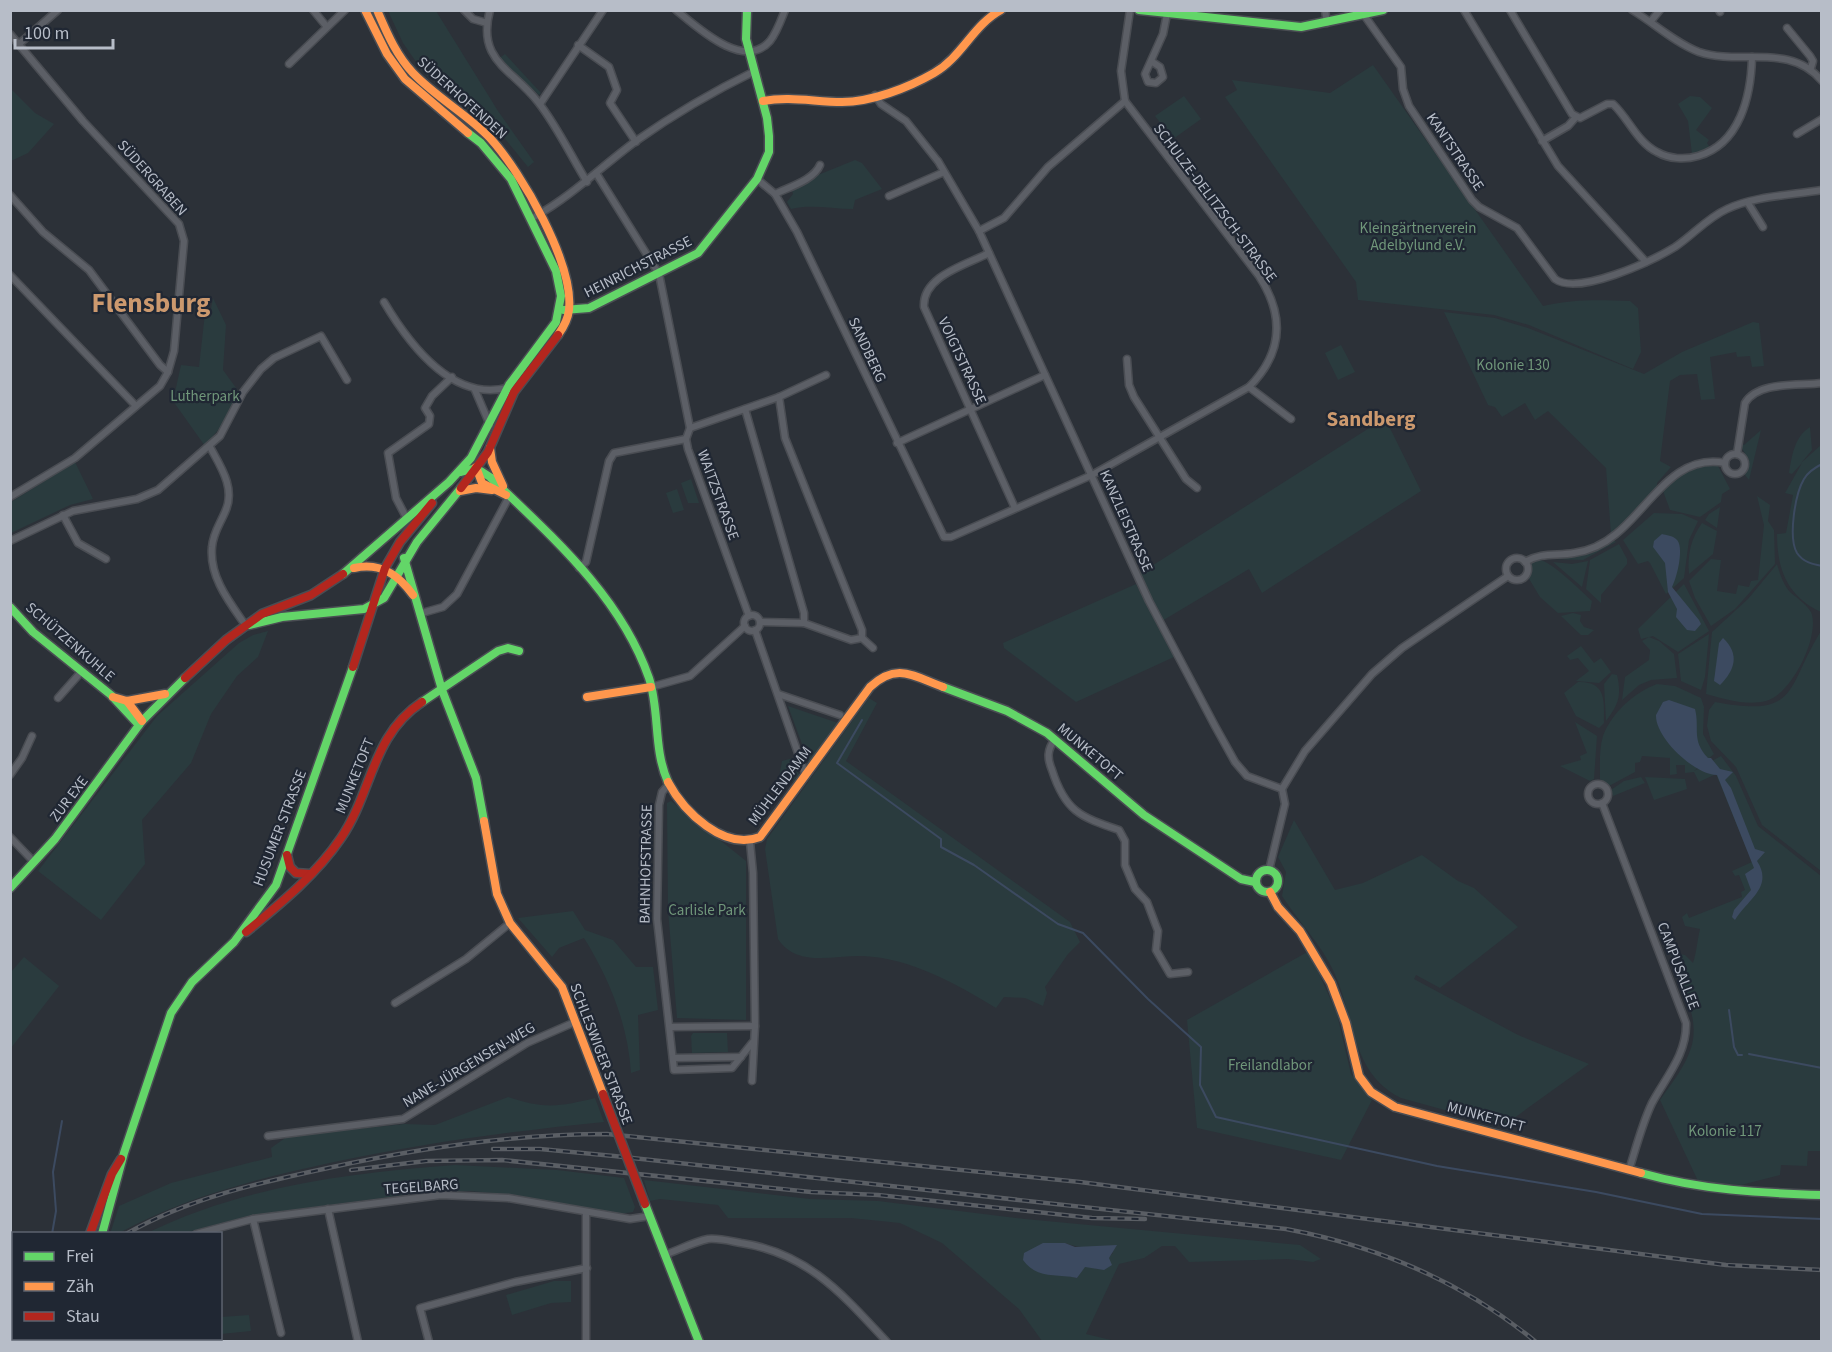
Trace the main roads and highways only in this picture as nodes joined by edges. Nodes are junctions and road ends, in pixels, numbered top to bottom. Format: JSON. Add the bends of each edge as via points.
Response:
{"nodes":[{"id":1,"x":365,"y":10,"type":"edge"},
{"id":2,"x":377,"y":10,"type":"edge"},
{"id":3,"x":747,"y":10,"type":"edge"},
{"id":4,"x":1001,"y":10,"type":"edge"},
{"id":5,"x":1139,"y":10,"type":"edge"},
{"id":6,"x":1383,"y":10,"type":"edge"},
{"id":7,"x":992,"y":12,"type":"edge"},
{"id":8,"x":763,"y":101,"type":"junction"},
{"id":9,"x":536,"y":217,"type":"junction"},
{"id":10,"x":566,"y":308,"type":"junction"},
{"id":11,"x":481,"y":443,"type":"junction"},
{"id":12,"x":490,"y":447,"type":"junction"},
{"id":13,"x":476,"y":470,"type":"junction"},
{"id":14,"x":457,"y":473,"type":"junction"},
{"id":15,"x":493,"y":490,"type":"junction"},
{"id":16,"x":460,"y":492,"type":"junction"},
{"id":17,"x":509,"y":496,"type":"junction"},
{"id":18,"x":410,"y":521,"type":"junction"},
{"id":19,"x":405,"y":562,"type":"junction"},
{"id":20,"x":385,"y":568,"type":"junction"},
{"id":21,"x":348,"y":570,"type":"junction"},
{"id":22,"x":397,"y":577,"type":"junction"},
{"id":23,"x":372,"y":606,"type":"junction"},
{"id":24,"x":10,"y":607,"type":"edge"},
{"id":25,"x":421,"y":609,"type":"junction"},
{"id":26,"x":246,"y":626,"type":"junction"},
{"id":27,"x":519,"y":651,"type":"dead end"},
{"id":28,"x":891,"y":671,"type":"joint"},
{"id":29,"x":651,"y":687,"type":"junction"},
{"id":30,"x":442,"y":690,"type":"junction"},
{"id":31,"x":167,"y":694,"type":"junction"},
{"id":32,"x":113,"y":697,"type":"junction"},
{"id":33,"x":587,"y":697,"type":"dead end"},
{"id":34,"x":127,"y":701,"type":"junction"},
{"id":35,"x":141,"y":723,"type":"junction"},
{"id":36,"x":286,"y":855,"type":"junction"},
{"id":37,"x":310,"y":873,"type":"junction"},
{"id":38,"x":1255,"y":882,"type":"junction"},
{"id":39,"x":10,"y":888,"type":"edge"},
{"id":40,"x":1270,"y":892,"type":"junction"},
{"id":41,"x":234,"y":942,"type":"junction"},
{"id":42,"x":124,"y":1153,"type":"junction"},
{"id":43,"x":1821,"y":1195,"type":"edge"},
{"id":44,"x":103,"y":1231,"type":"edge"},
{"id":45,"x":91,"y":1232,"type":"edge"},
{"id":46,"x":699,"y":1341,"type":"edge"}],
"edges":[{"from":1,"to":9,"type":"main road","name":"SÜDERHOFENDEN","via":[[387,54],[405,79],[490,152]]},
{"from":2,"to":9,"type":"main road","name":"SÜDERHOFENDEN","via":[[408,68],[498,147],[521,180]]},
{"from":3,"to":8,"type":"main road","name":"HEINRICHSTRASSE","via":[[749,53]]},
{"from":4,"to":7,"type":"main road"},
{"from":5,"to":6,"type":"main road","via":[[1291,27],[1327,24]]},
{"from":7,"to":8,"type":"main road","via":[[945,66],[923,77],[852,102],[788,96]]},
{"from":8,"to":10,"type":"main road","name":"HEINRICHSTRASSE","via":[[769,152],[758,179],[709,242],[698,253],[589,308]]},
{"from":9,"to":10,"type":"main road","name":"SÜDERHOFENDEN"},
{"from":9,"to":10,"type":"main road","name":"SÜDERHOFENDEN","via":[[567,277]]},
{"from":10,"to":11,"type":"main road","via":[[507,388]]},
{"from":10,"to":12,"type":"main road","via":[[564,326],[523,380]]},
{"from":11,"to":13,"type":"main road"},
{"from":11,"to":14,"type":"main road"},
{"from":12,"to":13,"type":"main road"},
{"from":12,"to":17,"type":"main road","via":[[494,467]]},
{"from":13,"to":14,"type":"main road"},
{"from":13,"to":15,"type":"main road","via":[[482,483]]},
{"from":13,"to":16,"type":"main road"},
{"from":13,"to":17,"type":"main road","via":[[488,475]]},
{"from":14,"to":18,"type":"main road"},
{"from":15,"to":16,"type":"main road","via":[[476,488]]},
{"from":15,"to":17,"type":"main road"},
{"from":16,"to":19,"type":"main road","via":[[420,538]]},
{"from":17,"to":29,"type":"main road","via":[[539,522],[618,614]]},
{"from":18,"to":19,"type":"main road","via":[[418,532],[404,551]]},
{"from":18,"to":20,"type":"main road","name":"HUSUMER STRASSE"},
{"from":18,"to":21,"type":"main road"},
{"from":19,"to":22,"type":"main road"},
{"from":19,"to":25,"type":"main road","name":"SCHLESWIGER STRASSE"},
{"from":20,"to":21,"type":"main road","via":[[371,564]]},
{"from":20,"to":22,"type":"main road"},
{"from":20,"to":23,"type":"main road","name":"HUSUMER STRASSE"},
{"from":21,"to":26,"type":"main road","via":[[316,592],[265,612]]},
{"from":22,"to":23,"type":"main road","via":[[387,595]]},
{"from":22,"to":25,"type":"main road"},
{"from":23,"to":26,"type":"main road","via":[[282,617]]},
{"from":23,"to":36,"type":"main road","name":"HUSUMER STRASSE","via":[[339,711]]},
{"from":24,"to":32,"type":"main road","name":"SCHÜTZENKUHLE","via":[[27,626]]},
{"from":25,"to":30,"type":"main road","name":"SCHLESWIGER STRASSE"},
{"from":26,"to":31,"type":"main road"},
{"from":27,"to":30,"type":"main road","name":"MUNKETOFT","via":[[498,651]]},
{"from":28,"to":29,"type":"main road","name":"MÜHLENDAMM","via":[[870,687],[769,827],[750,842],[724,837],[669,784]]},
{"from":28,"to":38,"type":"main road","name":"MUNKETOFT","via":[[909,673],[1007,711],[1055,739],[1162,828],[1241,879]]},
{"from":29,"to":33,"type":"main road"},
{"from":30,"to":37,"type":"main road","name":"MUNKETOFT","via":[[405,712],[391,728],[350,824]]},
{"from":30,"to":46,"type":"main road","name":"SCHLESWIGER STRASSE","bridge":true,"via":[[476,778],[493,877],[510,923],[554,975],[565,995]]},
{"from":31,"to":34,"type":"main road","name":"SCHÜTZENKUHLE"},
{"from":31,"to":35,"type":"main road"},
{"from":32,"to":34,"type":"main road","name":"SCHÜTZENKUHLE"},
{"from":32,"to":35,"type":"main road","name":"SCHÜTZENKUHLE","via":[[127,718]]},
{"from":34,"to":35,"type":"main road"},
{"from":35,"to":39,"type":"main road","name":"ZUR EXE","via":[[55,839]]},
{"from":36,"to":37,"type":"main road","via":[[296,873]]},
{"from":36,"to":41,"type":"main road","name":"HUSUMER STRASSE","via":[[276,885]]},
{"from":37,"to":41,"type":"main road","name":"MUNKETOFT"},
{"from":38,"to":40,"type":"main road","name":"MUNKETOFT","via":[[1261,891]]},
{"from":38,"to":40,"type":"main road","via":[[1259,872],[1269,870],[1276,874],[1278,881]]},
{"from":40,"to":43,"type":"main road","name":"MUNKETOFT","via":[[1331,983],[1359,1076],[1381,1100],[1672,1182],[1735,1192]]},
{"from":41,"to":42,"type":"main road","name":"HUSUMER STRASSE","via":[[192,982],[171,1013]]},
{"from":42,"to":44,"type":"main road","name":"HUSUMER STRASSE"},
{"from":42,"to":45,"type":"main road","name":"HUSUMER STRASSE"}]}
